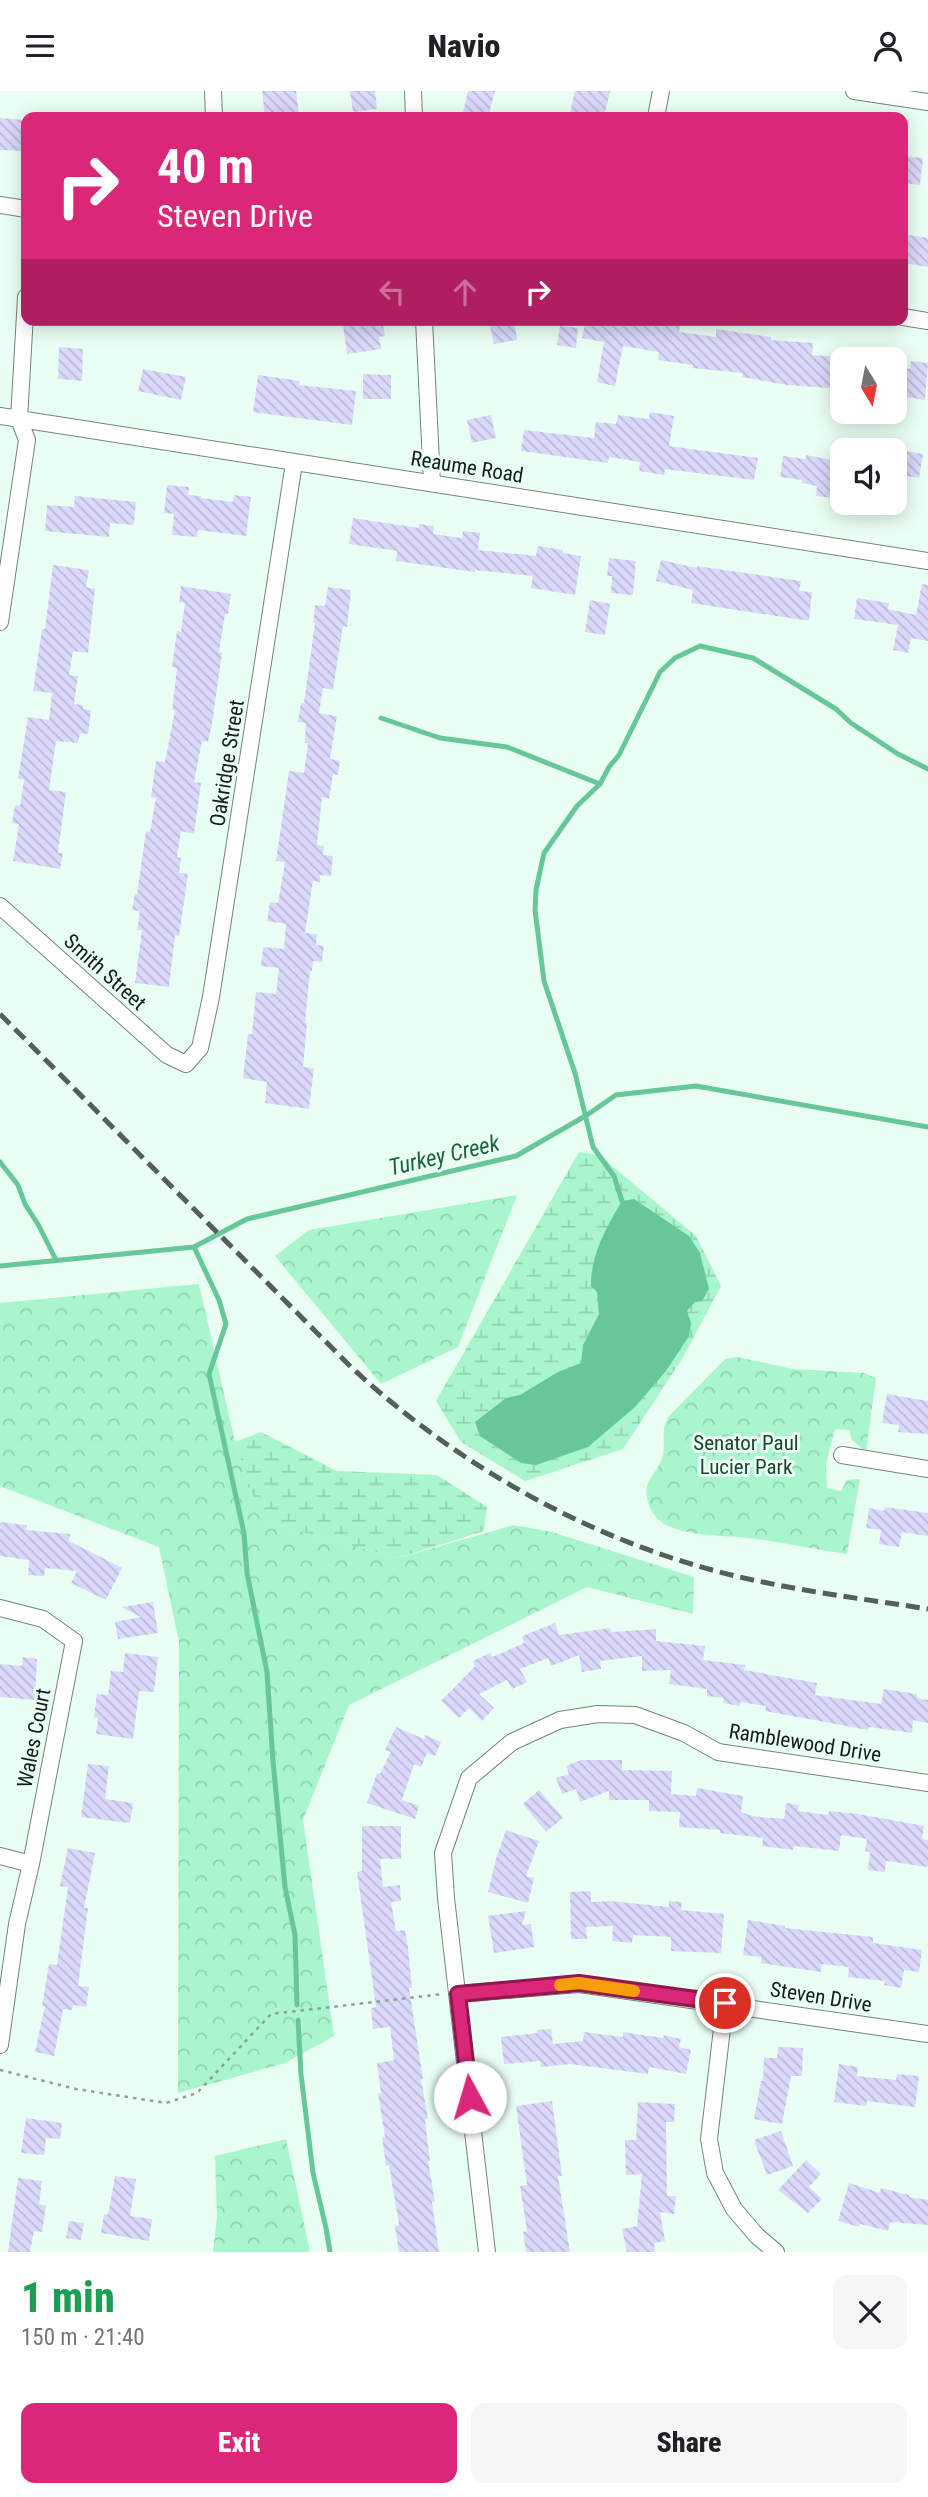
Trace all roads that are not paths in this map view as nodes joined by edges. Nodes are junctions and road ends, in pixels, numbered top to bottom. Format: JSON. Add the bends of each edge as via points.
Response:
{"nodes":[{"id":1,"x":212,"y":91,"type":"edge"},
{"id":2,"x":413,"y":91,"type":"edge"},
{"id":3,"x":661,"y":91,"type":"edge"},
{"id":4,"x":854,"y":91,"type":"edge"},
{"id":5,"x":928,"y":102,"type":"edge"},
{"id":6,"x":214,"y":112,"type":"edge"},
{"id":7,"x":414,"y":112,"type":"edge"},
{"id":8,"x":657,"y":112,"type":"edge"},
{"id":9,"x":0,"y":205,"type":"edge"},
{"id":10,"x":21,"y":208,"type":"edge"},
{"id":11,"x":908,"y":318,"type":"edge"},
{"id":12,"x":928,"y":321,"type":"edge"},
{"id":13,"x":24,"y":326,"type":"edge"},
{"id":14,"x":424,"y":326,"type":"edge"},
{"id":15,"x":0,"y":416,"type":"edge"},
{"id":16,"x":19,"y":419,"type":"junction"},
{"id":17,"x":294,"y":463,"type":"junction"},
{"id":18,"x":432,"y":483,"type":"junction"},
{"id":19,"x":928,"y":561,"type":"edge"},
{"id":20,"x":0,"y":622,"type":"edge"},
{"id":21,"x":0,"y":906,"type":"edge"},
{"id":22,"x":186,"y":1064,"type":"joint"},
{"id":23,"x":842,"y":1455,"type":"dead end"},
{"id":24,"x":928,"y":1469,"type":"edge"},
{"id":25,"x":0,"y":1608,"type":"edge"},
{"id":26,"x":928,"y":1783,"type":"edge"},
{"id":27,"x":0,"y":1856,"type":"edge"},
{"id":28,"x":31,"y":1864,"type":"junction"},
{"id":29,"x":458,"y":1994,"type":"junction"},
{"id":30,"x":725,"y":2003,"type":"junction"},
{"id":31,"x":928,"y":2034,"type":"edge"},
{"id":32,"x":0,"y":2045,"type":"edge"},
{"id":33,"x":487,"y":2252,"type":"edge"},
{"id":34,"x":776,"y":2252,"type":"edge"}],
"edges":[{"from":1,"to":6,"type":"street"},
{"from":2,"to":7,"type":"street"},
{"from":3,"to":8,"type":"street"},
{"from":4,"to":5,"type":"street"},
{"from":9,"to":10,"type":"street"},
{"from":11,"to":12,"type":"street"},
{"from":13,"to":16,"type":"street"},
{"from":14,"to":18,"type":"street"},
{"from":15,"to":16,"type":"street","name":"Reaume Road"},
{"from":16,"to":17,"type":"street","name":"Reaume Road"},
{"from":16,"to":20,"type":"street","via":[[27,440]]},
{"from":17,"to":18,"type":"street","name":"Reaume Road"},
{"from":17,"to":22,"type":"street","name":"Oakridge Street","via":[[212,997],[200,1048]]},
{"from":18,"to":19,"type":"street","name":"Reaume Road"},
{"from":21,"to":22,"type":"street","name":"Smith Street","via":[[167,1055]]},
{"from":23,"to":24,"type":"street"},
{"from":25,"to":28,"type":"street","name":"Wales Court","via":[[43,1619],[74,1641]]},
{"from":26,"to":29,"type":"street","name":"Ramblewood Drive","via":[[718,1752],[684,1733],[635,1715],[560,1720],[512,1742],[469,1777],[443,1853]]},
{"from":27,"to":28,"type":"street"},
{"from":28,"to":32,"type":"street","name":"Wales Court","via":[[17,1924]]},
{"from":29,"to":30,"type":"street","name":"Steven Drive","via":[[579,1983]]},
{"from":29,"to":33,"type":"street","name":"Ramblewood Drive"},
{"from":30,"to":31,"type":"street","name":"Steven Drive"},
{"from":30,"to":34,"type":"street","via":[[709,2139],[713,2161],[734,2209]]}]}
